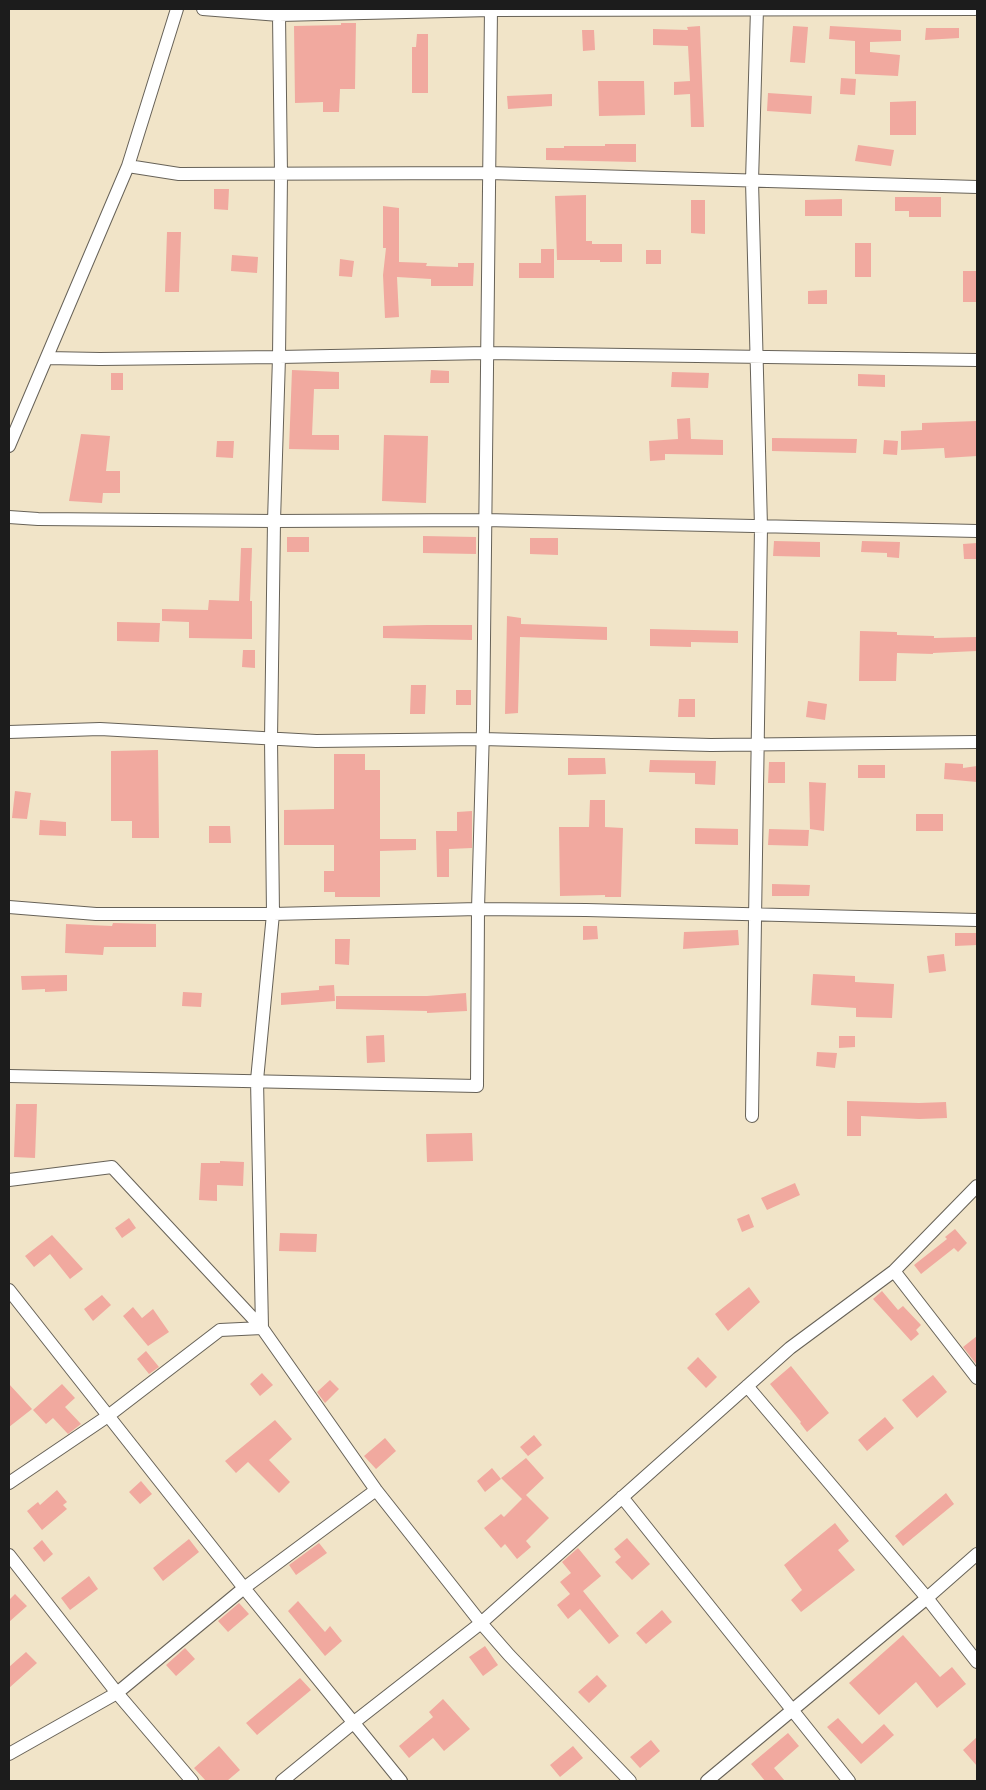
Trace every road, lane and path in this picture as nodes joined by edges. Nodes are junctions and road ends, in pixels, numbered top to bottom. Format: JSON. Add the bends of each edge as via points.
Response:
{"nodes":[{"id":1,"x":177,"y":9,"type":"edge"},
{"id":2,"x":203,"y":9,"type":"edge"},
{"id":3,"x":975,"y":9,"type":"edge"},
{"id":4,"x":491,"y":10,"type":"edge"},
{"id":5,"x":757,"y":10,"type":"edge"},
{"id":6,"x":279,"y":15,"type":"junction"},
{"id":7,"x":128,"y":166,"type":"junction"},
{"id":8,"x":489,"y":173,"type":"junction"},
{"id":9,"x":281,"y":175,"type":"junction"},
{"id":10,"x":752,"y":182,"type":"junction"},
{"id":11,"x":977,"y":187,"type":"edge"},
{"id":12,"x":487,"y":353,"type":"junction"},
{"id":13,"x":280,"y":357,"type":"junction"},
{"id":14,"x":46,"y":358,"type":"junction"},
{"id":15,"x":756,"y":358,"type":"junction"},
{"id":16,"x":977,"y":360,"type":"edge"},
{"id":17,"x":9,"y":446,"type":"edge"},
{"id":18,"x":9,"y":517,"type":"edge"},
{"id":19,"x":485,"y":520,"type":"junction"},
{"id":20,"x":274,"y":521,"type":"junction"},
{"id":21,"x":761,"y":527,"type":"junction"},
{"id":22,"x":977,"y":531,"type":"edge"},
{"id":23,"x":9,"y":732,"type":"edge"},
{"id":24,"x":271,"y":739,"type":"junction"},
{"id":25,"x":482,"y":739,"type":"junction"},
{"id":26,"x":977,"y":742,"type":"edge"},
{"id":27,"x":757,"y":744,"type":"junction"},
{"id":28,"x":9,"y":907,"type":"edge"},
{"id":29,"x":478,"y":909,"type":"junction"},
{"id":30,"x":273,"y":914,"type":"junction"},
{"id":31,"x":754,"y":914,"type":"junction"},
{"id":32,"x":977,"y":920,"type":"edge"},
{"id":33,"x":9,"y":1076,"type":"edge"},
{"id":34,"x":257,"y":1080,"type":"junction"},
{"id":35,"x":752,"y":1116,"type":"dead end"},
{"id":36,"x":9,"y":1180,"type":"edge"},
{"id":37,"x":977,"y":1186,"type":"edge"},
{"id":38,"x":894,"y":1271,"type":"junction"},
{"id":39,"x":9,"y":1290,"type":"edge"},
{"id":40,"x":262,"y":1328,"type":"junction"},
{"id":41,"x":977,"y":1378,"type":"edge"},
{"id":42,"x":747,"y":1386,"type":"junction"},
{"id":43,"x":108,"y":1416,"type":"junction"},
{"id":44,"x":9,"y":1483,"type":"edge"},
{"id":45,"x":376,"y":1490,"type":"junction"},
{"id":46,"x":622,"y":1497,"type":"junction"},
{"id":47,"x":977,"y":1554,"type":"edge"},
{"id":48,"x":9,"y":1555,"type":"edge"},
{"id":49,"x":244,"y":1588,"type":"junction"},
{"id":50,"x":927,"y":1598,"type":"junction"},
{"id":51,"x":481,"y":1623,"type":"junction"},
{"id":52,"x":977,"y":1662,"type":"edge"},
{"id":53,"x":117,"y":1693,"type":"junction"},
{"id":54,"x":792,"y":1710,"type":"junction"},
{"id":55,"x":352,"y":1723,"type":"junction"},
{"id":56,"x":9,"y":1754,"type":"edge"},
{"id":57,"x":192,"y":1781,"type":"edge"},
{"id":58,"x":282,"y":1781,"type":"edge"},
{"id":59,"x":401,"y":1781,"type":"edge"},
{"id":60,"x":630,"y":1781,"type":"edge"},
{"id":61,"x":707,"y":1781,"type":"edge"},
{"id":62,"x":849,"y":1781,"type":"edge"}],
"edges":[{"from":1,"to":7,"type":"street"},
{"from":2,"to":6,"type":"street"},
{"from":3,"to":5,"type":"street"},
{"from":4,"to":5,"type":"street"},
{"from":4,"to":6,"type":"street"},
{"from":4,"to":8,"type":"street"},
{"from":5,"to":10,"type":"street"},
{"from":6,"to":9,"type":"street"},
{"from":7,"to":9,"type":"street","via":[[179,174]]},
{"from":7,"to":14,"type":"street"},
{"from":8,"to":9,"type":"street"},
{"from":8,"to":10,"type":"street"},
{"from":8,"to":12,"type":"street"},
{"from":9,"to":13,"type":"street"},
{"from":10,"to":11,"type":"street"},
{"from":10,"to":15,"type":"street"},
{"from":12,"to":13,"type":"street"},
{"from":12,"to":15,"type":"street"},
{"from":12,"to":19,"type":"street"},
{"from":13,"to":14,"type":"street"},
{"from":13,"to":20,"type":"street"},
{"from":14,"to":17,"type":"street"},
{"from":15,"to":16,"type":"street"},
{"from":15,"to":21,"type":"street"},
{"from":18,"to":20,"type":"street"},
{"from":19,"to":20,"type":"street"},
{"from":19,"to":21,"type":"street"},
{"from":19,"to":25,"type":"street"},
{"from":20,"to":24,"type":"street"},
{"from":21,"to":22,"type":"street"},
{"from":21,"to":27,"type":"street"},
{"from":23,"to":24,"type":"street","via":[[100,730]]},
{"from":24,"to":25,"type":"street"},
{"from":24,"to":30,"type":"street"},
{"from":25,"to":27,"type":"street"},
{"from":25,"to":29,"type":"street"},
{"from":26,"to":27,"type":"street"},
{"from":27,"to":31,"type":"street"},
{"from":28,"to":30,"type":"street","via":[[96,914]]},
{"from":29,"to":30,"type":"street"},
{"from":29,"to":31,"type":"street"},
{"from":29,"to":34,"type":"street","via":[[477,1086]]},
{"from":30,"to":34,"type":"street"},
{"from":31,"to":32,"type":"street"},
{"from":31,"to":35,"type":"street"},
{"from":33,"to":34,"type":"street"},
{"from":34,"to":40,"type":"street"},
{"from":36,"to":40,"type":"street","via":[[112,1167]]},
{"from":37,"to":38,"type":"street"},
{"from":38,"to":41,"type":"street"},
{"from":38,"to":42,"type":"street","via":[[790,1348]]},
{"from":39,"to":43,"type":"street"},
{"from":40,"to":43,"type":"street","via":[[220,1330]]},
{"from":40,"to":45,"type":"street"},
{"from":42,"to":46,"type":"street"},
{"from":42,"to":50,"type":"street"},
{"from":43,"to":44,"type":"street"},
{"from":43,"to":49,"type":"street"},
{"from":45,"to":49,"type":"street"},
{"from":45,"to":51,"type":"street"},
{"from":46,"to":51,"type":"street"},
{"from":46,"to":54,"type":"street"},
{"from":47,"to":50,"type":"street"},
{"from":48,"to":53,"type":"street"},
{"from":49,"to":53,"type":"street"},
{"from":49,"to":55,"type":"street"},
{"from":50,"to":52,"type":"street"},
{"from":50,"to":54,"type":"street"},
{"from":51,"to":55,"type":"street"},
{"from":51,"to":60,"type":"street","via":[[508,1656]]},
{"from":53,"to":56,"type":"street"},
{"from":53,"to":57,"type":"street"},
{"from":54,"to":61,"type":"street"},
{"from":54,"to":62,"type":"street"},
{"from":55,"to":58,"type":"street"},
{"from":55,"to":59,"type":"street"}]}
